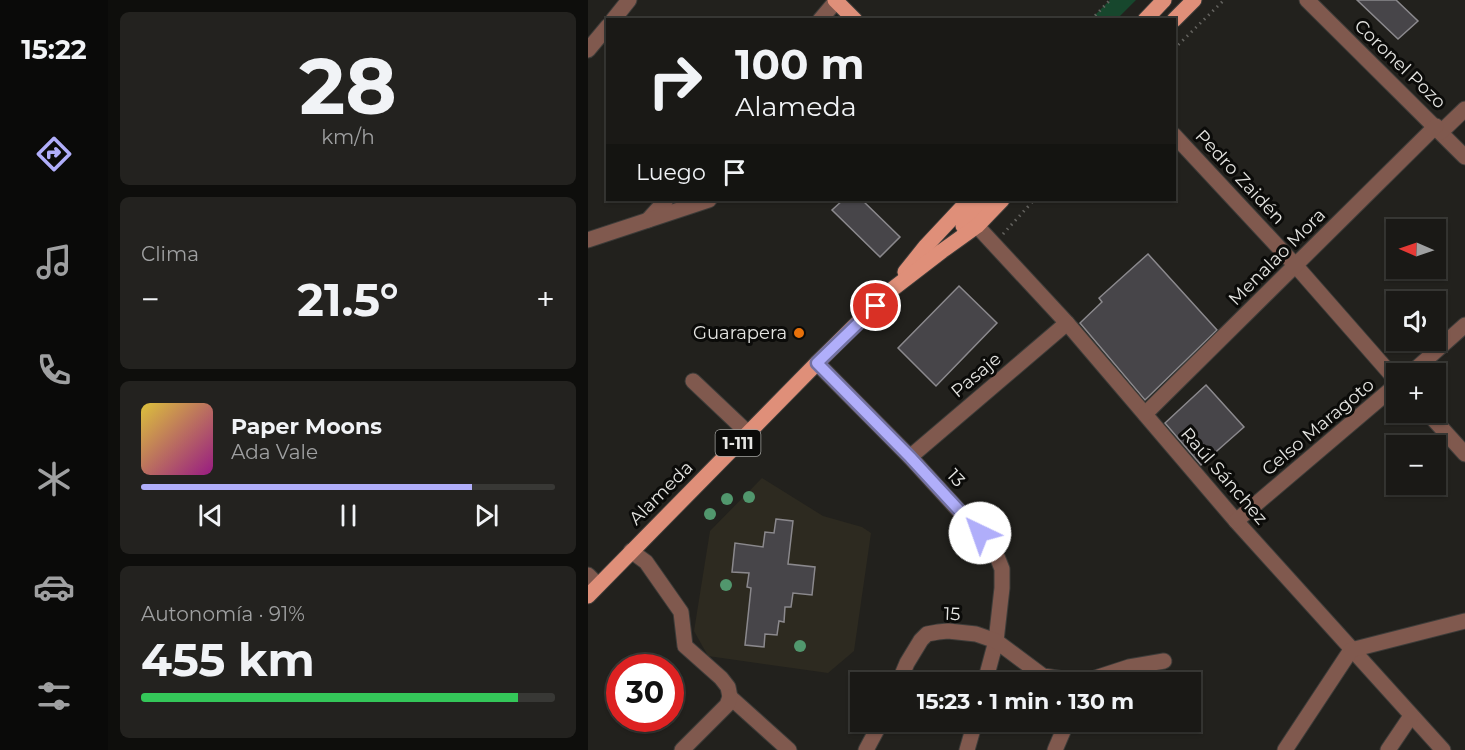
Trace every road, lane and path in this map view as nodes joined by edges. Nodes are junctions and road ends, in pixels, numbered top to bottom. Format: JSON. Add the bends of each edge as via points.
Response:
{"nodes":[{"id":1,"x":629,"y":0,"type":"edge"},
{"id":2,"x":836,"y":0,"type":"edge"},
{"id":3,"x":1110,"y":0,"type":"edge"},
{"id":4,"x":1164,"y":0,"type":"edge"},
{"id":5,"x":1194,"y":0,"type":"edge"},
{"id":6,"x":1224,"y":0,"type":"edge"},
{"id":7,"x":1307,"y":0,"type":"edge"},
{"id":8,"x":615,"y":18,"type":"edge"},
{"id":9,"x":822,"y":18,"type":"edge"},
{"id":10,"x":853,"y":18,"type":"edge"},
{"id":11,"x":1092,"y":18,"type":"edge"},
{"id":12,"x":1147,"y":18,"type":"edge"},
{"id":13,"x":1176,"y":18,"type":"edge"},
{"id":14,"x":606,"y":28,"type":"edge"},
{"id":15,"x":1176,"y":47,"type":"edge"},
{"id":16,"x":588,"y":50,"type":"edge"},
{"id":17,"x":1465,"y":109,"type":"edge"},
{"id":18,"x":1438,"y":129,"type":"junction"},
{"id":19,"x":1176,"y":137,"type":"edge"},
{"id":20,"x":1465,"y":157,"type":"edge"},
{"id":21,"x":665,"y":201,"type":"edge"},
{"id":22,"x":706,"y":201,"type":"edge"},
{"id":23,"x":968,"y":201,"type":"edge"},
{"id":24,"x":986,"y":201,"type":"edge"},
{"id":25,"x":1001,"y":201,"type":"edge"},
{"id":26,"x":1033,"y":201,"type":"edge"},
{"id":27,"x":648,"y":220,"type":"junction"},
{"id":28,"x":977,"y":226,"type":"junction"},
{"id":29,"x":588,"y":240,"type":"edge"},
{"id":30,"x":994,"y":244,"type":"junction"},
{"id":31,"x":942,"y":251,"type":"junction"},
{"id":32,"x":1296,"y":266,"type":"junction"},
{"id":33,"x":890,"y":291,"type":"junction"},
{"id":34,"x":1067,"y":323,"type":"junction"},
{"id":35,"x":1465,"y":325,"type":"edge"},
{"id":36,"x":817,"y":363,"type":"junction"},
{"id":37,"x":1422,"y":363,"type":"edge"},
{"id":38,"x":1386,"y":369,"type":"edge"},
{"id":39,"x":693,"y":381,"type":"dead end"},
{"id":40,"x":1386,"y":394,"type":"edge"},
{"id":41,"x":1145,"y":414,"type":"junction"},
{"id":42,"x":1437,"y":423,"type":"edge"},
{"id":43,"x":748,"y":433,"type":"junction"},
{"id":44,"x":1465,"y":454,"type":"edge"},
{"id":45,"x":910,"y":457,"type":"junction"},
{"id":46,"x":1236,"y":521,"type":"junction"},
{"id":47,"x":631,"y":551,"type":"junction"},
{"id":48,"x":591,"y":586,"type":"edge"},
{"id":49,"x":1465,"y":621,"type":"edge"},
{"id":50,"x":996,"y":641,"type":"junction"},
{"id":51,"x":1351,"y":650,"type":"junction"},
{"id":52,"x":1164,"y":661,"type":"dead end"},
{"id":53,"x":904,"y":672,"type":"edge"},
{"id":54,"x":988,"y":672,"type":"edge"},
{"id":55,"x":1038,"y":672,"type":"edge"},
{"id":56,"x":1114,"y":672,"type":"edge"},
{"id":57,"x":730,"y":697,"type":"junction"},
{"id":58,"x":1412,"y":716,"type":"junction"},
{"id":59,"x":876,"y":732,"type":"edge"},
{"id":60,"x":972,"y":732,"type":"edge"},
{"id":61,"x":1063,"y":732,"type":"edge"},
{"id":62,"x":682,"y":750,"type":"edge"},
{"id":63,"x":789,"y":750,"type":"edge"},
{"id":64,"x":866,"y":750,"type":"edge"},
{"id":65,"x":967,"y":750,"type":"edge"},
{"id":66,"x":1055,"y":750,"type":"edge"},
{"id":67,"x":1285,"y":750,"type":"edge"},
{"id":68,"x":1388,"y":750,"type":"edge"},
{"id":69,"x":1443,"y":750,"type":"edge"}],
"edges":[{"from":1,"to":8,"type":"street"},
{"from":2,"to":9,"type":"street"},
{"from":2,"to":10,"type":"main road"},
{"from":3,"to":11,"type":"path"},
{"from":4,"to":12,"type":"main road"},
{"from":5,"to":13,"type":"main road"},
{"from":6,"to":15,"type":"path"},
{"from":7,"to":18,"type":"street","name":"Coronel Pozo"},
{"from":14,"to":16,"type":"street"},
{"from":17,"to":18,"type":"street","name":"Menalao Mora"},
{"from":18,"to":20,"type":"street","name":"Coronel Pozo"},
{"from":18,"to":32,"type":"street","name":"Menalao Mora"},
{"from":19,"to":32,"type":"street","name":"Pedro Zaidén"},
{"from":21,"to":27,"type":"street"},
{"from":22,"to":27,"type":"street"},
{"from":23,"to":33,"type":"main road","name":"Alameda","number":"1-111"},
{"from":24,"to":31,"type":"main road"},
{"from":25,"to":28,"type":"main road","name":"Alameda","number":"1-111"},
{"from":26,"to":30,"type":"path"},
{"from":27,"to":29,"type":"street"},
{"from":28,"to":30,"type":"street","name":"Raúl Sánchez"},
{"from":28,"to":31,"type":"main road","name":"Alameda","number":"1-111"},
{"from":30,"to":34,"type":"street","name":"Raúl Sánchez"},
{"from":31,"to":33,"type":"main road","name":"Alameda","number":"1-111"},
{"from":32,"to":38,"type":"street","name":"Pedro Zaidén"},
{"from":32,"to":41,"type":"street","name":"Menalao Mora"},
{"from":33,"to":36,"type":"main road","name":"Alameda","number":"1-111"},
{"from":34,"to":41,"type":"street","name":"Raúl Sánchez"},
{"from":34,"to":45,"type":"street","name":"Pasaje"},
{"from":35,"to":37,"type":"street"},
{"from":36,"to":43,"type":"main road","name":"Alameda","number":"1-111"},
{"from":36,"to":45,"type":"street","name":"13"},
{"from":39,"to":43,"type":"street"},
{"from":40,"to":46,"type":"street","name":"Celso Maragoto"},
{"from":41,"to":46,"type":"street","name":"Raúl Sánchez"},
{"from":42,"to":44,"type":"street"},
{"from":43,"to":47,"type":"main road","name":"Alameda","number":"1-111"},
{"from":45,"to":50,"type":"street","name":"13","via":[[994,549],[1002,569]]},
{"from":46,"to":51,"type":"street","name":"Raúl Sánchez"},
{"from":47,"to":48,"type":"main road","name":"Alameda","number":"1-111"},
{"from":47,"to":57,"type":"street","via":[[646,562],[681,612],[685,646],[721,678]]},
{"from":49,"to":51,"type":"street"},
{"from":50,"to":53,"type":"street","name":"15","via":[[957,632],[927,634]]},
{"from":50,"to":54,"type":"street","name":"13"},
{"from":50,"to":55,"type":"street"},
{"from":51,"to":58,"type":"street","name":"Raúl Sánchez"},
{"from":51,"to":67,"type":"street"},
{"from":52,"to":56,"type":"street"},
{"from":57,"to":62,"type":"street","via":[[727,705]]},
{"from":57,"to":63,"type":"street"},
{"from":58,"to":68,"type":"street"},
{"from":58,"to":69,"type":"street","name":"Raúl Sánchez"},
{"from":59,"to":64,"type":"street"},
{"from":60,"to":65,"type":"street"},
{"from":61,"to":66,"type":"street"}]}
